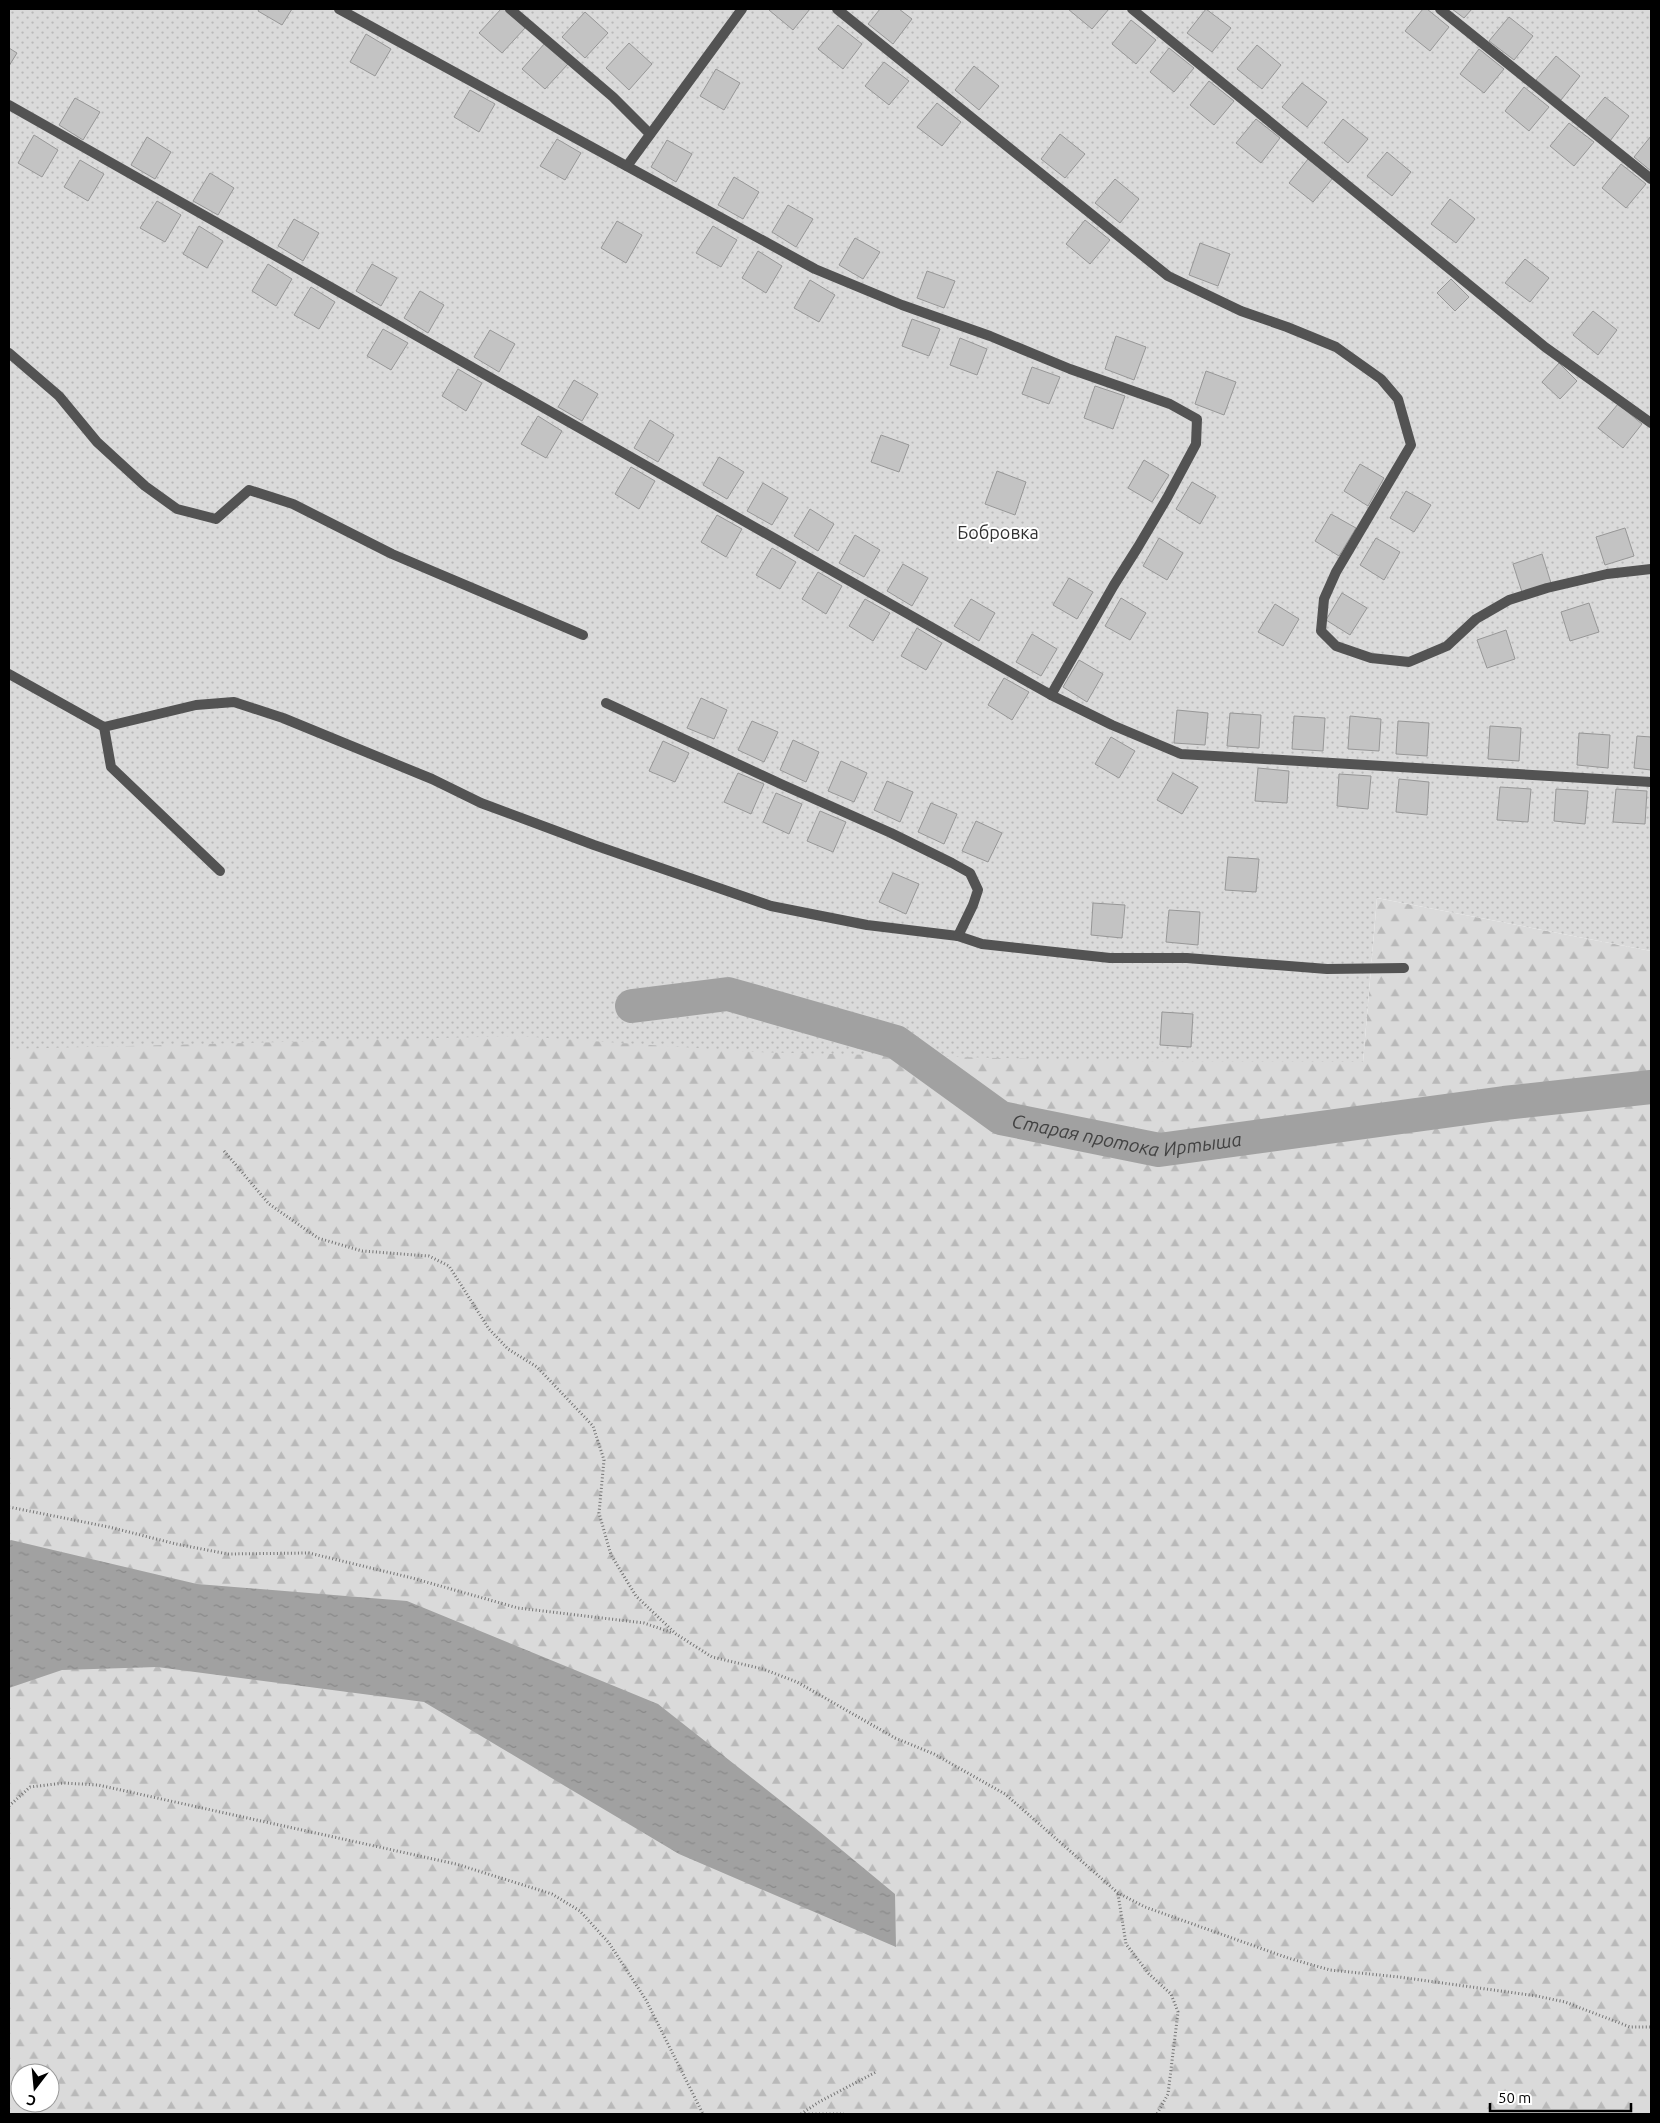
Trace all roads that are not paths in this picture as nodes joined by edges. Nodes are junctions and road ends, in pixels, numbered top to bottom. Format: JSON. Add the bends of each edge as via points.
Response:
{"nodes":[{"id":1,"x":339,"y":9,"type":"edge"},
{"id":2,"x":510,"y":9,"type":"edge"},
{"id":3,"x":742,"y":9,"type":"edge"},
{"id":4,"x":837,"y":9,"type":"edge"},
{"id":5,"x":1132,"y":9,"type":"edge"},
{"id":6,"x":1440,"y":9,"type":"edge"},
{"id":7,"x":9,"y":105,"type":"edge"},
{"id":8,"x":650,"y":134,"type":"junction"},
{"id":9,"x":627,"y":166,"type":"junction"},
{"id":10,"x":1651,"y":179,"type":"edge"},
{"id":11,"x":9,"y":353,"type":"edge"},
{"id":12,"x":1651,"y":423,"type":"edge"},
{"id":13,"x":1651,"y":569,"type":"edge"},
{"id":14,"x":583,"y":635,"type":"dead end"},
{"id":15,"x":9,"y":674,"type":"edge"},
{"id":16,"x":1051,"y":695,"type":"junction"},
{"id":17,"x":606,"y":703,"type":"dead end"},
{"id":18,"x":104,"y":727,"type":"junction"},
{"id":19,"x":1651,"y":782,"type":"edge"},
{"id":20,"x":220,"y":870,"type":"dead end"},
{"id":21,"x":958,"y":936,"type":"junction"},
{"id":22,"x":1404,"y":968,"type":"dead end"}],
"edges":[{"from":1,"to":9,"type":"street"},
{"from":2,"to":8,"type":"street","via":[[613,97]]},
{"from":3,"to":8,"type":"street"},
{"from":4,"to":13,"type":"street","via":[[1168,276],[1241,311],[1336,347],[1381,379],[1398,399],[1411,445],[1336,572],[1324,599],[1321,630],[1336,646],[1371,658],[1409,662],[1446,646],[1476,618],[1509,600],[1607,574]]},
{"from":5,"to":12,"type":"street","via":[[1545,347]]},
{"from":6,"to":10,"type":"street"},
{"from":7,"to":16,"type":"street"},
{"from":8,"to":9,"type":"street"},
{"from":9,"to":16,"type":"street","via":[[815,269],[1070,369],[1170,404],[1197,419],[1196,444]]},
{"from":11,"to":14,"type":"street","via":[[59,396],[98,442],[145,486],[177,509],[216,518],[249,490],[293,504],[392,554]]},
{"from":15,"to":18,"type":"street"},
{"from":16,"to":19,"type":"street","via":[[1182,754]]},
{"from":17,"to":21,"type":"street","via":[[891,833],[970,873],[978,890]]},
{"from":18,"to":20,"type":"street","via":[[111,767]]},
{"from":18,"to":21,"type":"street","via":[[196,705],[234,702],[283,718],[432,779],[480,803],[771,906],[867,925]]},
{"from":21,"to":22,"type":"street","via":[[982,944],[1110,958],[1187,958],[1327,969]]}]}
